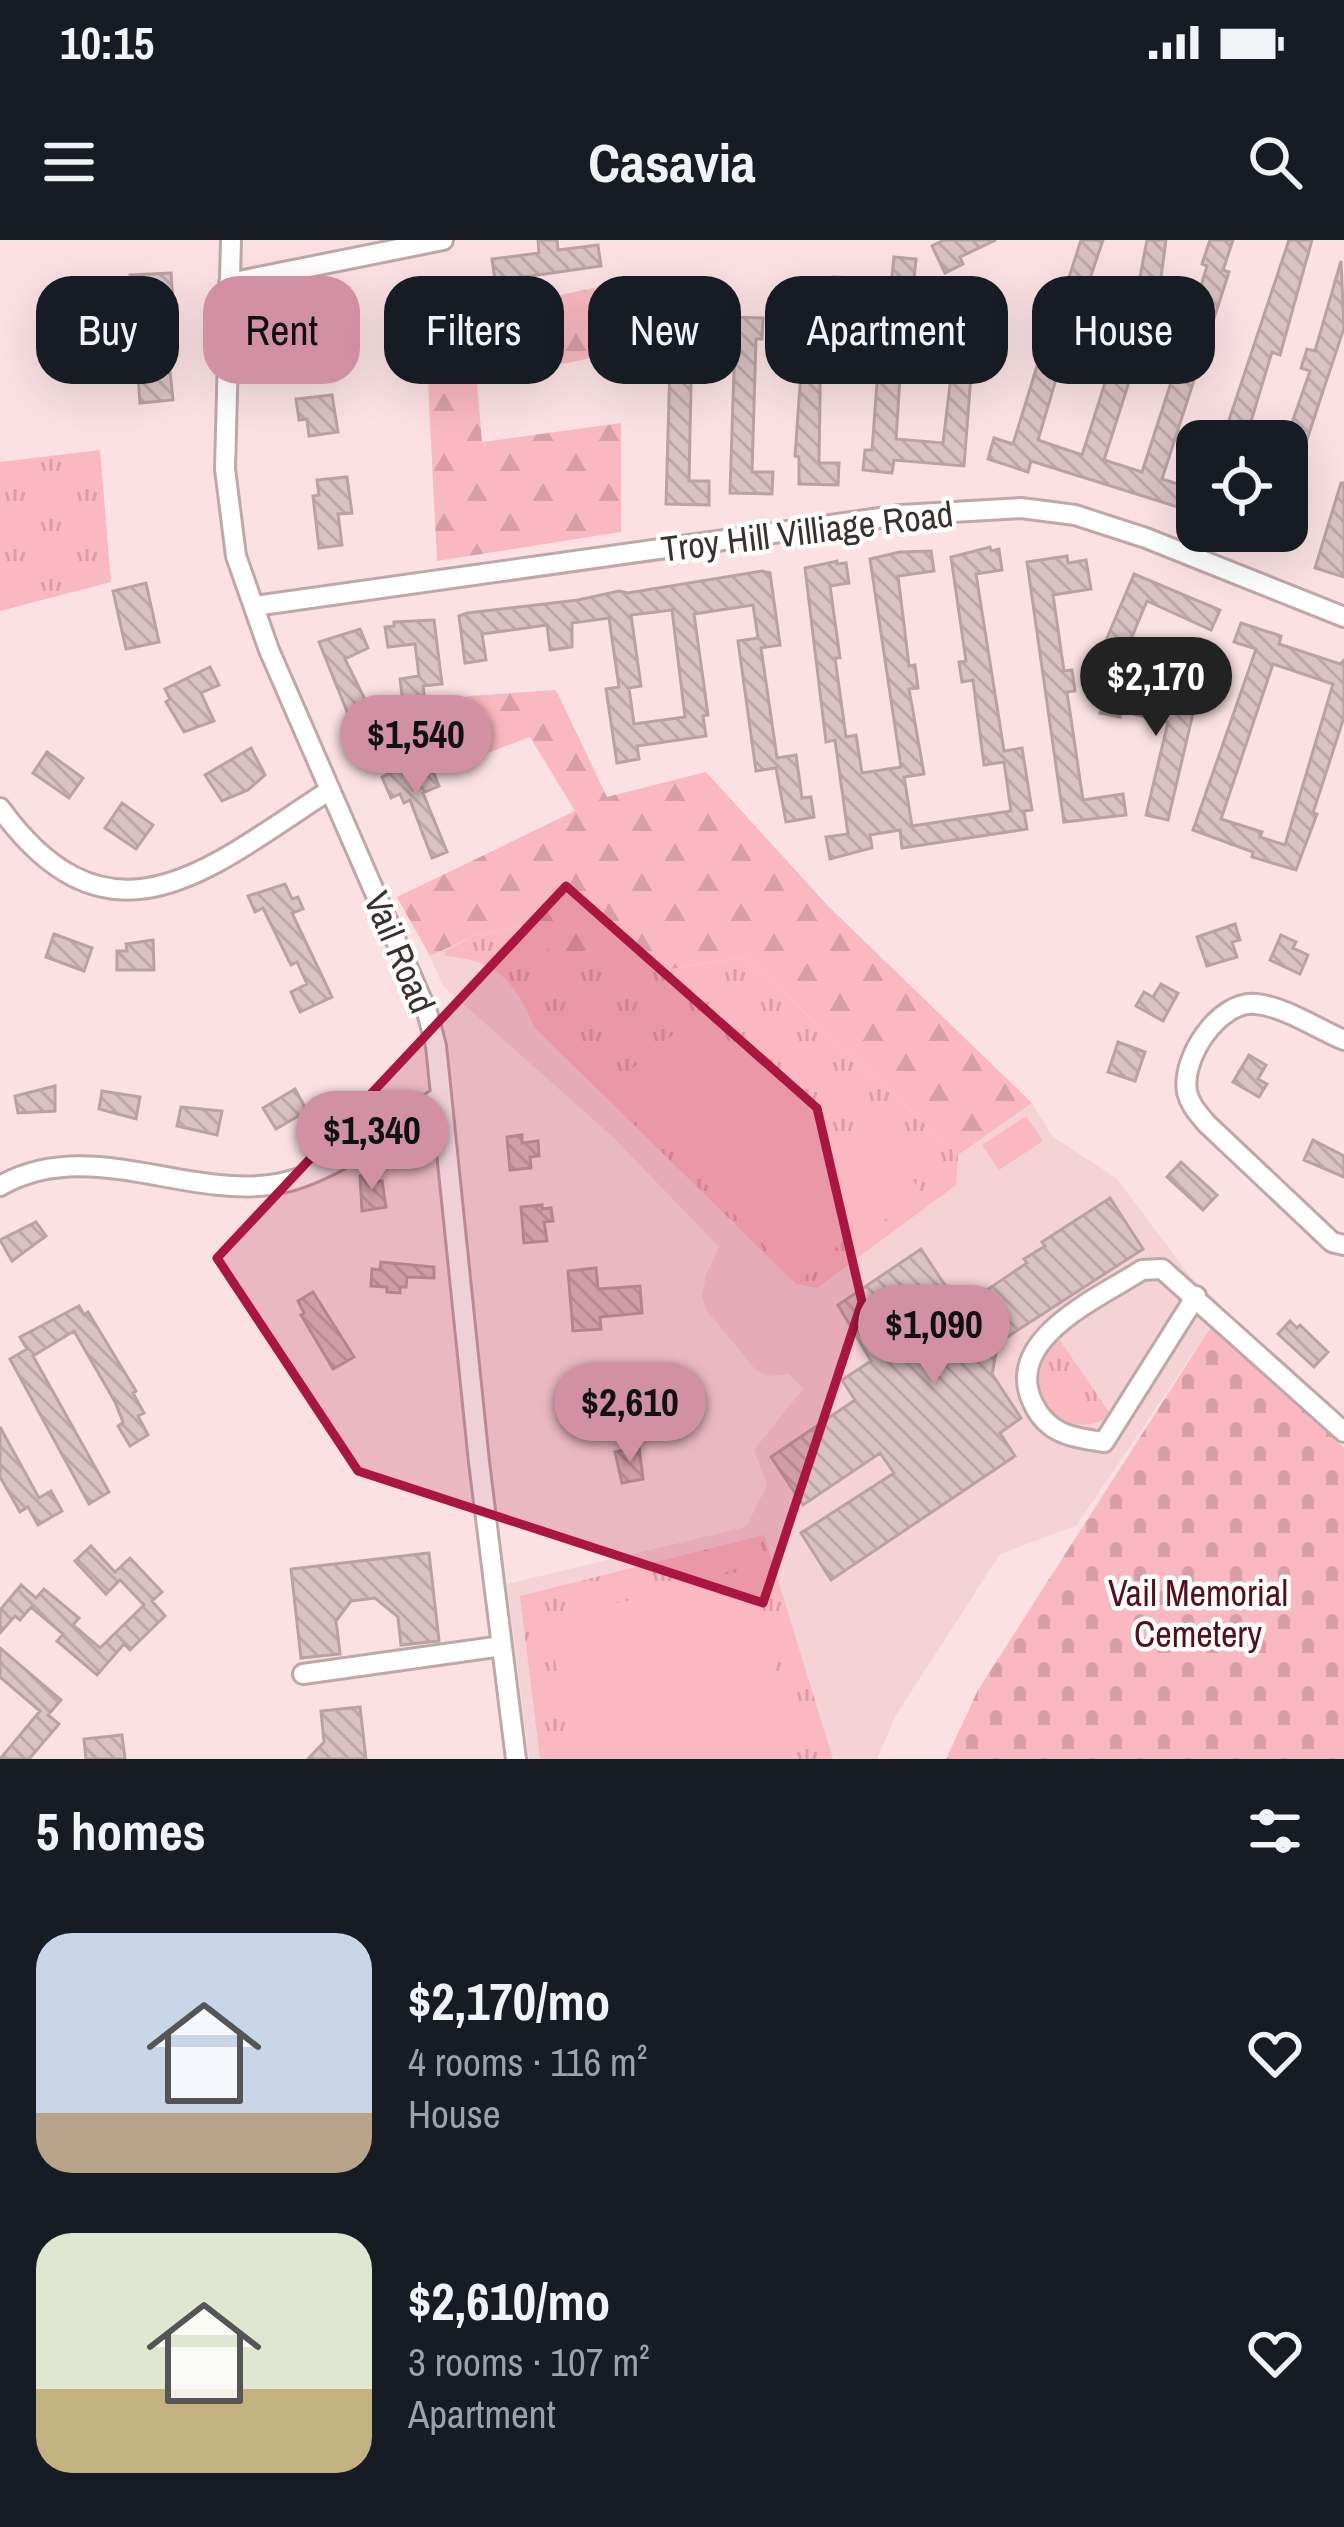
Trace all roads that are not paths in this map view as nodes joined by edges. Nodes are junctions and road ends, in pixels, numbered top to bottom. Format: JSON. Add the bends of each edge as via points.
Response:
{"nodes":[{"id":1,"x":231,"y":240,"type":"edge"},
{"id":2,"x":443,"y":240,"type":"edge"},
{"id":3,"x":230,"y":276,"type":"edge"},
{"id":4,"x":269,"y":276,"type":"edge"},
{"id":5,"x":227,"y":384,"type":"edge"},
{"id":6,"x":254,"y":606,"type":"junction"},
{"id":7,"x":1344,"y":617,"type":"edge"},
{"id":8,"x":330,"y":790,"type":"junction"},
{"id":9,"x":0,"y":808,"type":"edge"},
{"id":10,"x":1344,"y":1040,"type":"edge"},
{"id":11,"x":440,"y":1097,"type":"junction"},
{"id":12,"x":0,"y":1186,"type":"edge"},
{"id":13,"x":1344,"y":1245,"type":"edge"},
{"id":14,"x":1196,"y":1297,"type":"junction"},
{"id":15,"x":1344,"y":1432,"type":"edge"},
{"id":16,"x":502,"y":1646,"type":"junction"},
{"id":17,"x":303,"y":1673,"type":"dead end"},
{"id":18,"x":516,"y":1759,"type":"edge"}],
"edges":[{"from":1,"to":3,"type":"street","name":"Vail Road"},
{"from":2,"to":4,"type":"street"},
{"from":5,"to":6,"type":"street","name":"Vail Road","via":[[229,514]]},
{"from":6,"to":7,"type":"street","name":"Troy Hill Villiage Road","via":[[902,515],[1021,508],[1146,538]]},
{"from":6,"to":8,"type":"street","name":"Vail Road"},
{"from":8,"to":9,"type":"street","via":[[207,871],[142,890],[103,887],[62,871]]},
{"from":8,"to":11,"type":"street","name":"Vail Road","via":[[427,1012]]},
{"from":10,"to":13,"type":"street","via":[[1273,1008],[1241,1006],[1202,1040],[1186,1086],[1207,1124]]},
{"from":11,"to":12,"type":"street","via":[[285,1183],[223,1185],[76,1165],[34,1170]]},
{"from":11,"to":16,"type":"street","name":"Vail Road"},
{"from":14,"to":14,"type":"street","via":[[1162,1269],[1142,1270],[1037,1343],[1025,1376],[1035,1409],[1064,1436],[1104,1442]]},
{"from":14,"to":15,"type":"street"},
{"from":16,"to":17,"type":"street"},
{"from":16,"to":18,"type":"street","name":"Vail Road"}]}
